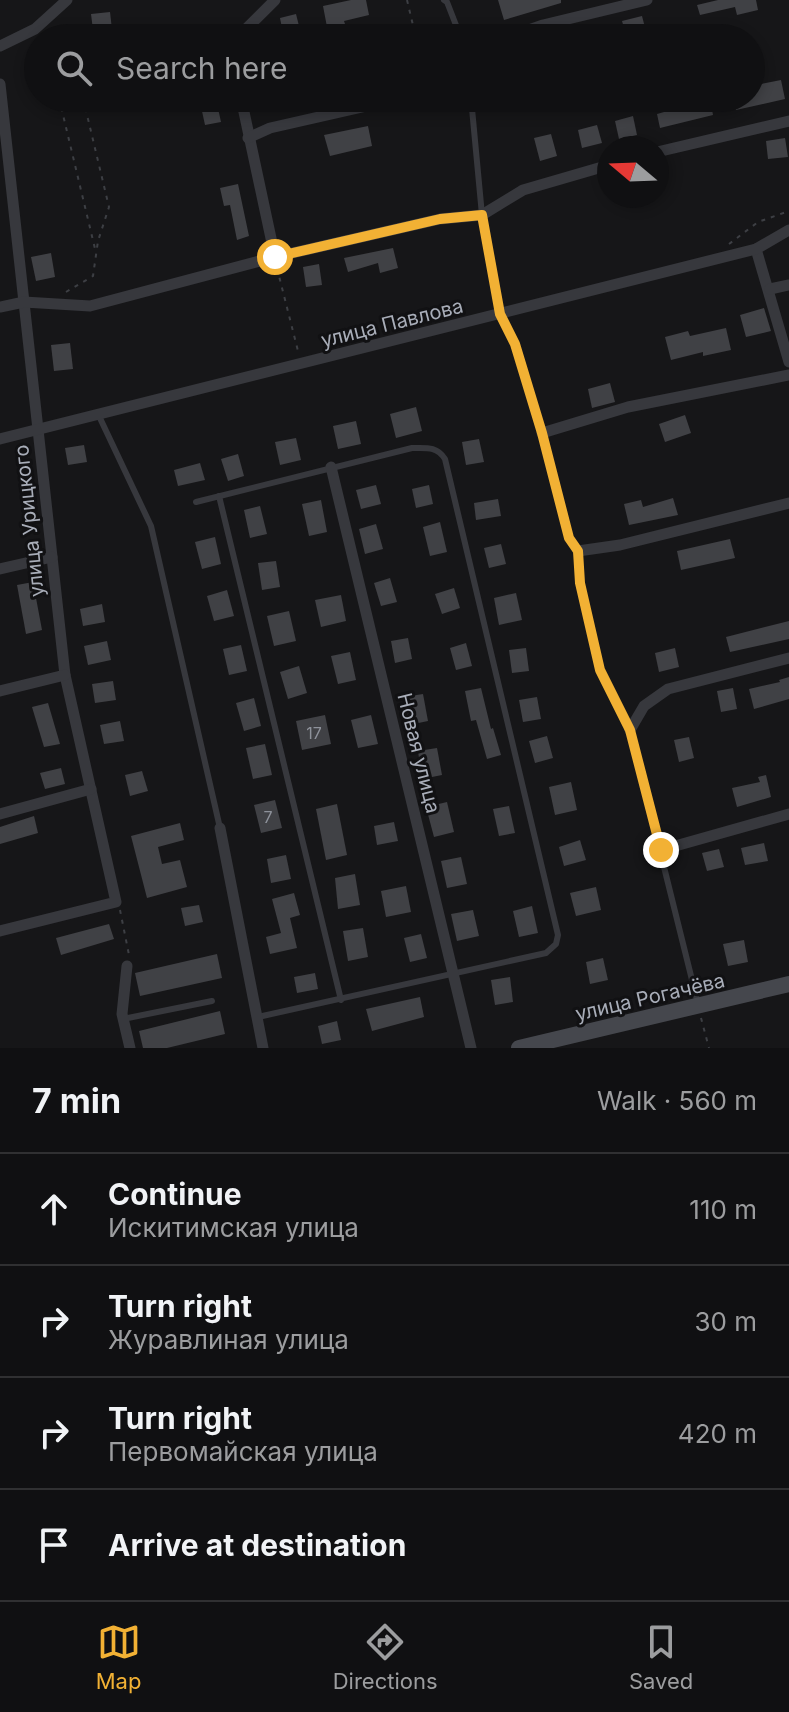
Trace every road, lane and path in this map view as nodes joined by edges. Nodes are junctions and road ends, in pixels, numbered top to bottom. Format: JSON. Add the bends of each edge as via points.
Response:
{"nodes":[{"id":1,"x":67,"y":0,"type":"edge"},
{"id":2,"x":275,"y":0,"type":"edge"},
{"id":3,"x":407,"y":0,"type":"edge"},
{"id":4,"x":444,"y":0,"type":"edge"},
{"id":5,"x":647,"y":0,"type":"edge"},
{"id":6,"x":41,"y":24,"type":"edge"},
{"id":7,"x":251,"y":24,"type":"edge"},
{"id":8,"x":413,"y":24,"type":"edge"},
{"id":9,"x":456,"y":24,"type":"edge"},
{"id":10,"x":547,"y":24,"type":"edge"},
{"id":11,"x":24,"y":34,"type":"edge"},
{"id":12,"x":0,"y":46,"type":"edge"},
{"id":13,"x":0,"y":84,"type":"edge"},
{"id":14,"x":62,"y":112,"type":"edge"},
{"id":15,"x":86,"y":112,"type":"edge"},
{"id":16,"x":243,"y":112,"type":"edge"},
{"id":17,"x":340,"y":112,"type":"edge"},
{"id":18,"x":472,"y":112,"type":"edge"},
{"id":19,"x":789,"y":121,"type":"edge"},
{"id":20,"x":248,"y":138,"type":"junction"},
{"id":21,"x":669,"y":149,"type":"edge"},
{"id":22,"x":597,"y":168,"type":"edge"},
{"id":23,"x":789,"y":211,"type":"edge"},
{"id":24,"x":482,"y":215,"type":"junction"},
{"id":25,"x":789,"y":230,"type":"edge"},
{"id":26,"x":729,"y":244,"type":"dead end"},
{"id":27,"x":756,"y":249,"type":"junction"},
{"id":28,"x":96,"y":254,"type":"junction"},
{"id":29,"x":275,"y":257,"type":"junction"},
{"id":30,"x":789,"y":285,"type":"edge"},
{"id":31,"x":770,"y":289,"type":"junction"},
{"id":32,"x":62,"y":295,"type":"dead end"},
{"id":33,"x":24,"y":302,"type":"junction"},
{"id":34,"x":0,"y":307,"type":"edge"},
{"id":35,"x":500,"y":314,"type":"junction"},
{"id":36,"x":789,"y":362,"type":"edge"},
{"id":37,"x":302,"y":363,"type":"junction"},
{"id":38,"x":789,"y":375,"type":"edge"},
{"id":39,"x":99,"y":416,"type":"junction"},
{"id":40,"x":37,"y":430,"type":"junction"},
{"id":41,"x":542,"y":433,"type":"junction"},
{"id":42,"x":0,"y":439,"type":"edge"},
{"id":43,"x":331,"y":467,"type":"junction"},
{"id":44,"x":219,"y":496,"type":"junction"},
{"id":45,"x":196,"y":502,"type":"dead end"},
{"id":46,"x":789,"y":503,"type":"edge"},
{"id":47,"x":578,"y":551,"type":"junction"},
{"id":48,"x":52,"y":557,"type":"junction"},
{"id":49,"x":0,"y":569,"type":"edge"},
{"id":50,"x":789,"y":658,"type":"edge"},
{"id":51,"x":65,"y":675,"type":"junction"},
{"id":52,"x":0,"y":691,"type":"edge"},
{"id":53,"x":630,"y":730,"type":"junction"},
{"id":54,"x":91,"y":789,"type":"junction"},
{"id":55,"x":0,"y":814,"type":"edge"},
{"id":56,"x":789,"y":814,"type":"edge"},
{"id":57,"x":220,"y":828,"type":"joint"},
{"id":58,"x":661,"y":850,"type":"junction"},
{"id":59,"x":116,"y":902,"type":"junction"},
{"id":60,"x":0,"y":931,"type":"edge"},
{"id":61,"x":127,"y":966,"type":"joint"},
{"id":62,"x":453,"y":973,"type":"junction"},
{"id":63,"x":789,"y":984,"type":"edge"},
{"id":64,"x":341,"y":1000,"type":"junction"},
{"id":65,"x":212,"y":1001,"type":"dead end"},
{"id":66,"x":699,"y":1007,"type":"junction"},
{"id":67,"x":258,"y":1017,"type":"junction"},
{"id":68,"x":123,"y":1019,"type":"junction"},
{"id":69,"x":130,"y":1048,"type":"edge"},
{"id":70,"x":263,"y":1048,"type":"edge"},
{"id":71,"x":471,"y":1048,"type":"edge"},
{"id":72,"x":519,"y":1048,"type":"edge"},
{"id":73,"x":709,"y":1048,"type":"edge"}],
"edges":[{"from":1,"to":6,"type":"street"},
{"from":2,"to":7,"type":"street"},
{"from":3,"to":8,"type":"path"},
{"from":4,"to":9,"type":"lane"},
{"from":5,"to":10,"type":"street"},
{"from":11,"to":12,"type":"street"},
{"from":13,"to":33,"type":"street","name":"улица Урицкого"},
{"from":14,"to":28,"type":"path"},
{"from":15,"to":28,"type":"path","via":[[109,207]]},
{"from":16,"to":20,"type":"street"},
{"from":17,"to":20,"type":"street"},
{"from":18,"to":24,"type":"lane"},
{"from":19,"to":21,"type":"street"},
{"from":20,"to":29,"type":"street"},
{"from":22,"to":24,"type":"street","via":[[523,190]]},
{"from":23,"to":26,"type":"path","via":[[758,222]]},
{"from":24,"to":29,"type":"street","via":[[440,219]]},
{"from":24,"to":35,"type":"lane"},
{"from":25,"to":27,"type":"street","name":"улица Павлова"},
{"from":27,"to":31,"type":"street"},
{"from":27,"to":35,"type":"street","name":"улица Павлова"},
{"from":28,"to":32,"type":"path","via":[[93,276]]},
{"from":29,"to":33,"type":"street","via":[[90,306]]},
{"from":29,"to":37,"type":"path"},
{"from":30,"to":31,"type":"street"},
{"from":31,"to":36,"type":"street"},
{"from":33,"to":34,"type":"street"},
{"from":33,"to":40,"type":"street","name":"улица Урицкого"},
{"from":35,"to":37,"type":"street","name":"улица Павлова"},
{"from":35,"to":41,"type":"lane","via":[[515,344]]},
{"from":37,"to":39,"type":"street","name":"улица Павлова"},
{"from":38,"to":41,"type":"street","via":[[628,407]]},
{"from":39,"to":40,"type":"street","name":"улица Павлова"},
{"from":39,"to":57,"type":"lane","via":[[151,526]]},
{"from":40,"to":42,"type":"street","name":"улица Павлова"},
{"from":40,"to":48,"type":"street","name":"улица Урицкого"},
{"from":41,"to":47,"type":"lane","via":[[569,538]]},
{"from":43,"to":44,"type":"lane"},
{"from":43,"to":62,"type":"street","name":"Новая улица"},
{"from":43,"to":62,"type":"lane","via":[[412,448],[432,447],[445,459],[558,935],[546,953]]},
{"from":44,"to":45,"type":"lane"},
{"from":44,"to":64,"type":"lane"},
{"from":46,"to":47,"type":"street"},
{"from":47,"to":53,"type":"lane","via":[[600,670]]},
{"from":48,"to":49,"type":"street"},
{"from":48,"to":51,"type":"street","name":"улица Урицкого"},
{"from":50,"to":53,"type":"street","via":[[668,689],[644,706]]},
{"from":51,"to":52,"type":"street"},
{"from":51,"to":54,"type":"street","name":"улица Урицкого"},
{"from":53,"to":58,"type":"lane"},
{"from":54,"to":55,"type":"street"},
{"from":54,"to":59,"type":"street","name":"улица Урицкого"},
{"from":56,"to":58,"type":"street"},
{"from":57,"to":67,"type":"street"},
{"from":58,"to":66,"type":"lane"},
{"from":59,"to":60,"type":"street"},
{"from":59,"to":61,"type":"path","via":[[129,953]]},
{"from":61,"to":68,"type":"street"},
{"from":62,"to":64,"type":"lane"},
{"from":62,"to":71,"type":"street","name":"Новая улица"},
{"from":63,"to":66,"type":"street","name":"улица Рогачёва"},
{"from":64,"to":67,"type":"lane"},
{"from":65,"to":68,"type":"lane"},
{"from":66,"to":72,"type":"street","name":"улица Рогачёва"},
{"from":66,"to":73,"type":"path"},
{"from":67,"to":70,"type":"street"},
{"from":68,"to":69,"type":"street"}]}
